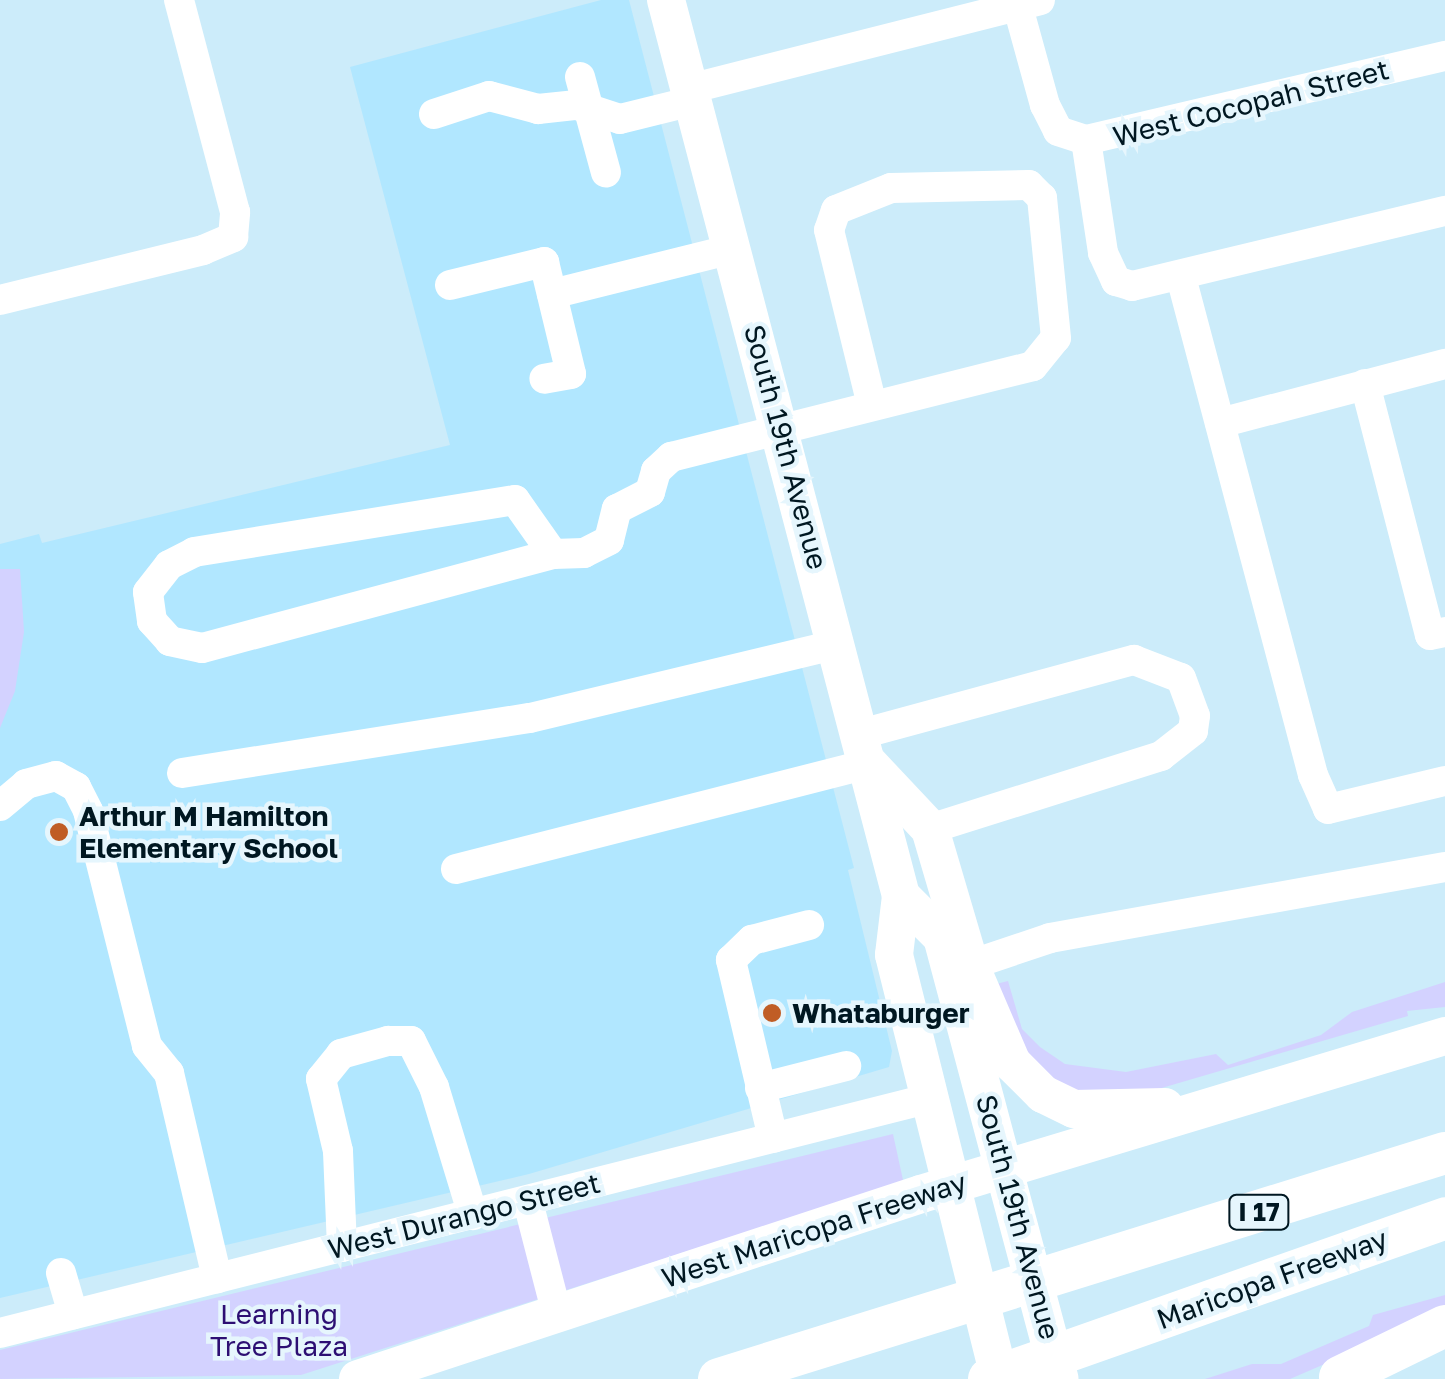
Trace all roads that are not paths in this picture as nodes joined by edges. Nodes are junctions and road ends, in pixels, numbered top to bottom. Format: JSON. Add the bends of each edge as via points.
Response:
{"nodes":[{"id":1,"x":178,"y":0,"type":"edge"},
{"id":2,"x":666,"y":0,"type":"edge"},
{"id":3,"x":1025,"y":2,"type":"edge"},
{"id":4,"x":1445,"y":56,"type":"edge"},
{"id":5,"x":580,"y":76,"type":"dead end"},
{"id":6,"x":691,"y":95,"type":"junction"},
{"id":7,"x":588,"y":108,"type":"junction"},
{"id":8,"x":434,"y":114,"type":"dead end"},
{"id":9,"x":1072,"y":135,"type":"junction"},
{"id":10,"x":606,"y":174,"type":"dead end"},
{"id":11,"x":1445,"y":211,"type":"edge"},
{"id":12,"x":732,"y":249,"type":"junction"},
{"id":13,"x":1180,"y":277,"type":"junction"},
{"id":14,"x":450,"y":285,"type":"dead end"},
{"id":15,"x":552,"y":294,"type":"junction"},
{"id":16,"x":0,"y":300,"type":"edge"},
{"id":17,"x":1445,"y":364,"type":"edge"},
{"id":18,"x":544,"y":379,"type":"dead end"},
{"id":19,"x":1365,"y":384,"type":"junction"},
{"id":20,"x":872,"y":406,"type":"junction"},
{"id":21,"x":1220,"y":422,"type":"junction"},
{"id":22,"x":781,"y":429,"type":"junction"},
{"id":23,"x":553,"y":554,"type":"junction"},
{"id":24,"x":1438,"y":634,"type":"edge"},
{"id":25,"x":838,"y":644,"type":"junction"},
{"id":26,"x":865,"y":749,"type":"junction"},
{"id":27,"x":182,"y":773,"type":"dead end"},
{"id":28,"x":1445,"y":781,"type":"edge"},
{"id":29,"x":0,"y":806,"type":"edge"},
{"id":30,"x":930,"y":829,"type":"junction"},
{"id":31,"x":1445,"y":867,"type":"edge"},
{"id":32,"x":456,"y":869,"type":"dead end"},
{"id":33,"x":901,"y":896,"type":"junction"},
{"id":34,"x":809,"y":925,"type":"dead end"},
{"id":35,"x":970,"y":965,"type":"junction"},
{"id":36,"x":1445,"y":1036,"type":"edge"},
{"id":37,"x":846,"y":1066,"type":"dead end"},
{"id":38,"x":760,"y":1088,"type":"junction"},
{"id":39,"x":927,"y":1099,"type":"junction"},
{"id":40,"x":1221,"y":1102,"type":"junction"},
{"id":41,"x":773,"y":1138,"type":"junction"},
{"id":42,"x":1445,"y":1153,"type":"edge"},
{"id":43,"x":1008,"y":1170,"type":"junction"},
{"id":44,"x":950,"y":1186,"type":"junction"},
{"id":45,"x":528,"y":1202,"type":"junction"},
{"id":46,"x":473,"y":1215,"type":"junction"},
{"id":47,"x":1445,"y":1218,"type":"edge"},
{"id":48,"x":342,"y":1247,"type":"junction"},
{"id":49,"x":61,"y":1273,"type":"dead end"},
{"id":50,"x":217,"y":1278,"type":"junction"},
{"id":51,"x":73,"y":1314,"type":"junction"},
{"id":52,"x":557,"y":1314,"type":"junction"},
{"id":53,"x":1445,"y":1326,"type":"edge"},
{"id":54,"x":0,"y":1333,"type":"edge"},
{"id":55,"x":1445,"y":1346,"type":"edge"},
{"id":56,"x":1338,"y":1378,"type":"edge"},
{"id":57,"x":358,"y":1379,"type":"edge"},
{"id":58,"x":719,"y":1379,"type":"edge"},
{"id":59,"x":988,"y":1379,"type":"edge"},
{"id":60,"x":1000,"y":1379,"type":"edge"},
{"id":61,"x":1060,"y":1379,"type":"edge"}],
"edges":[{"from":1,"to":16,"type":"street","via":[[235,212],[233,237]]},
{"from":2,"to":6,"type":"main road","name":"South 19th Avenue"},
{"from":3,"to":6,"type":"street"},
{"from":3,"to":9,"type":"street"},
{"from":4,"to":9,"type":"street","name":"West Cocopah Street"},
{"from":5,"to":7,"type":"street"},
{"from":6,"to":7,"type":"street","via":[[620,119]]},
{"from":6,"to":12,"type":"main road","name":"South 19th Avenue"},
{"from":7,"to":8,"type":"street","via":[[538,110],[489,96]]},
{"from":7,"to":10,"type":"street"},
{"from":9,"to":13,"type":"street","via":[[1116,281],[1132,286]]},
{"from":11,"to":13,"type":"street"},
{"from":12,"to":15,"type":"street"},
{"from":12,"to":22,"type":"main road","name":"South 19th Avenue"},
{"from":13,"to":21,"type":"street"},
{"from":14,"to":15,"type":"street","via":[[544,262]]},
{"from":15,"to":18,"type":"street","via":[[570,374]]},
{"from":17,"to":19,"type":"street"},
{"from":19,"to":21,"type":"street"},
{"from":19,"to":24,"type":"street"},
{"from":20,"to":20,"type":"street","via":[[1032,366],[1048,352],[1056,338],[1047,236],[1042,198],[1029,185],[891,188],[836,210],[829,230]]},
{"from":20,"to":22,"type":"street"},
{"from":21,"to":28,"type":"street","via":[[1313,775],[1328,809]]},
{"from":22,"to":23,"type":"street","via":[[671,456],[656,471],[650,492],[617,509],[609,540],[584,553]]},
{"from":22,"to":25,"type":"main road","name":"South 19th Avenue"},
{"from":23,"to":23,"type":"street","via":[[202,648],[170,641],[152,621],[148,592],[169,565],[194,552],[515,500]]},
{"from":25,"to":26,"type":"main road","name":"South 19th Avenue"},
{"from":25,"to":27,"type":"street","via":[[530,718]]},
{"from":26,"to":30,"type":"main road"},
{"from":26,"to":30,"type":"street","via":[[1134,660],[1181,678],[1196,716],[1193,731],[1162,756]]},
{"from":26,"to":32,"type":"street"},
{"from":26,"to":33,"type":"main road","name":"South 19th Avenue"},
{"from":29,"to":50,"type":"street","via":[[26,784],[56,776],[76,787],[88,811],[147,1046],[168,1073]]},
{"from":30,"to":35,"type":"main road"},
{"from":31,"to":35,"type":"street","via":[[1050,938]]},
{"from":33,"to":39,"type":"main road","name":"South 19th Avenue","via":[[894,955]]},
{"from":33,"to":43,"type":"main road","name":"South 19th Avenue","via":[[942,937]]},
{"from":34,"to":38,"type":"street","via":[[752,940],[731,960]]},
{"from":35,"to":40,"type":"main road","via":[[1004,1052],[1044,1094],[1074,1109],[1102,1111]]},
{"from":36,"to":40,"type":"main road","name":"West Maricopa Freeway"},
{"from":37,"to":38,"type":"street"},
{"from":38,"to":41,"type":"street"},
{"from":39,"to":41,"type":"street","name":"West Durango Street"},
{"from":39,"to":44,"type":"main road","name":"South 19th Avenue"},
{"from":40,"to":43,"type":"main road","name":"West Maricopa Freeway"},
{"from":41,"to":45,"type":"street","name":"West Durango Street"},
{"from":42,"to":58,"type":"highway","number":"I 17"},
{"from":43,"to":44,"type":"main road","name":"West Maricopa Freeway"},
{"from":43,"to":61,"type":"main road","name":"South 19th Avenue"},
{"from":44,"to":52,"type":"main road","name":"West Maricopa Freeway"},
{"from":44,"to":60,"type":"main road","name":"South 19th Avenue"},
{"from":45,"to":46,"type":"street","name":"West Durango Street"},
{"from":45,"to":52,"type":"street"},
{"from":46,"to":48,"type":"street","name":"West Durango Street"},
{"from":46,"to":48,"type":"street","via":[[434,1087],[411,1041],[388,1041],[341,1054],[320,1079],[338,1151]]},
{"from":47,"to":59,"type":"highway","name":"Maricopa Freeway","number":"I 17"},
{"from":48,"to":50,"type":"street","name":"West Durango Street"},
{"from":49,"to":51,"type":"street"},
{"from":50,"to":51,"type":"street","name":"West Durango Street"},
{"from":51,"to":54,"type":"street","name":"West Durango Street"},
{"from":52,"to":57,"type":"main road","name":"West Maricopa Freeway"},
{"from":53,"to":56,"type":"highway"},
{"from":55,"to":56,"type":"main road"}]}
